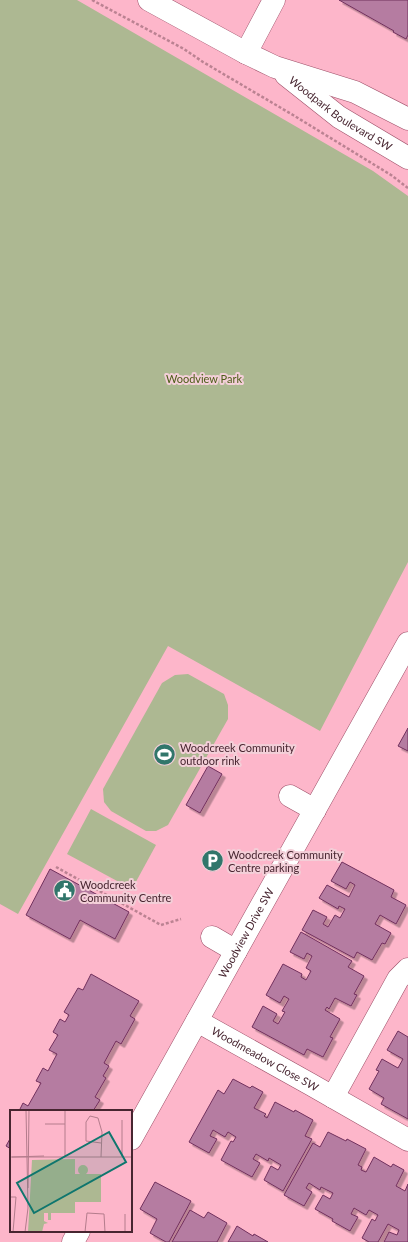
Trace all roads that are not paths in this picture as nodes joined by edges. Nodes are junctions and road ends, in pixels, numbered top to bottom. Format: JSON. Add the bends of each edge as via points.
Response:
{"nodes":[{"id":1,"x":149,"y":0,"type":"edge"},
{"id":2,"x":274,"y":0,"type":"edge"},
{"id":3,"x":246,"y":53,"type":"junction"},
{"id":4,"x":275,"y":67,"type":"junction"},
{"id":5,"x":408,"y":119,"type":"edge"},
{"id":6,"x":408,"y":158,"type":"edge"},
{"id":7,"x":407,"y":646,"type":"edge"},
{"id":8,"x":290,"y":796,"type":"dead end"},
{"id":9,"x":315,"y":810,"type":"junction"},
{"id":10,"x":212,"y":937,"type":"dead end"},
{"id":11,"x":236,"y":951,"type":"junction"},
{"id":12,"x":408,"y":970,"type":"edge"},
{"id":13,"x":197,"y":1021,"type":"junction"},
{"id":14,"x":334,"y":1097,"type":"junction"},
{"id":15,"x":132,"y":1137,"type":"edge"},
{"id":16,"x":408,"y":1140,"type":"edge"}],
"edges":[{"from":1,"to":3,"type":"street","name":"Woodpark Boulevard SW"},
{"from":2,"to":3,"type":"street"},
{"from":3,"to":4,"type":"street","name":"Woodpark Boulevard SW"},
{"from":4,"to":5,"type":"street","name":"Woodpark Boulevard SW","via":[[355,92]]},
{"from":4,"to":6,"type":"street","name":"Woodpark Boulevard SW","via":[[339,117]]},
{"from":7,"to":9,"type":"street","name":"Woodview Drive SW"},
{"from":8,"to":9,"type":"street"},
{"from":9,"to":11,"type":"street","name":"Woodview Drive SW"},
{"from":10,"to":11,"type":"street"},
{"from":11,"to":13,"type":"street","name":"Woodview Drive SW"},
{"from":12,"to":14,"type":"street","via":[[398,980]]},
{"from":13,"to":14,"type":"street","name":"Woodmeadow Close SW"},
{"from":13,"to":15,"type":"street","name":"Woodview Drive SW"},
{"from":14,"to":16,"type":"street","name":"Woodmeadow Close SW"}]}
